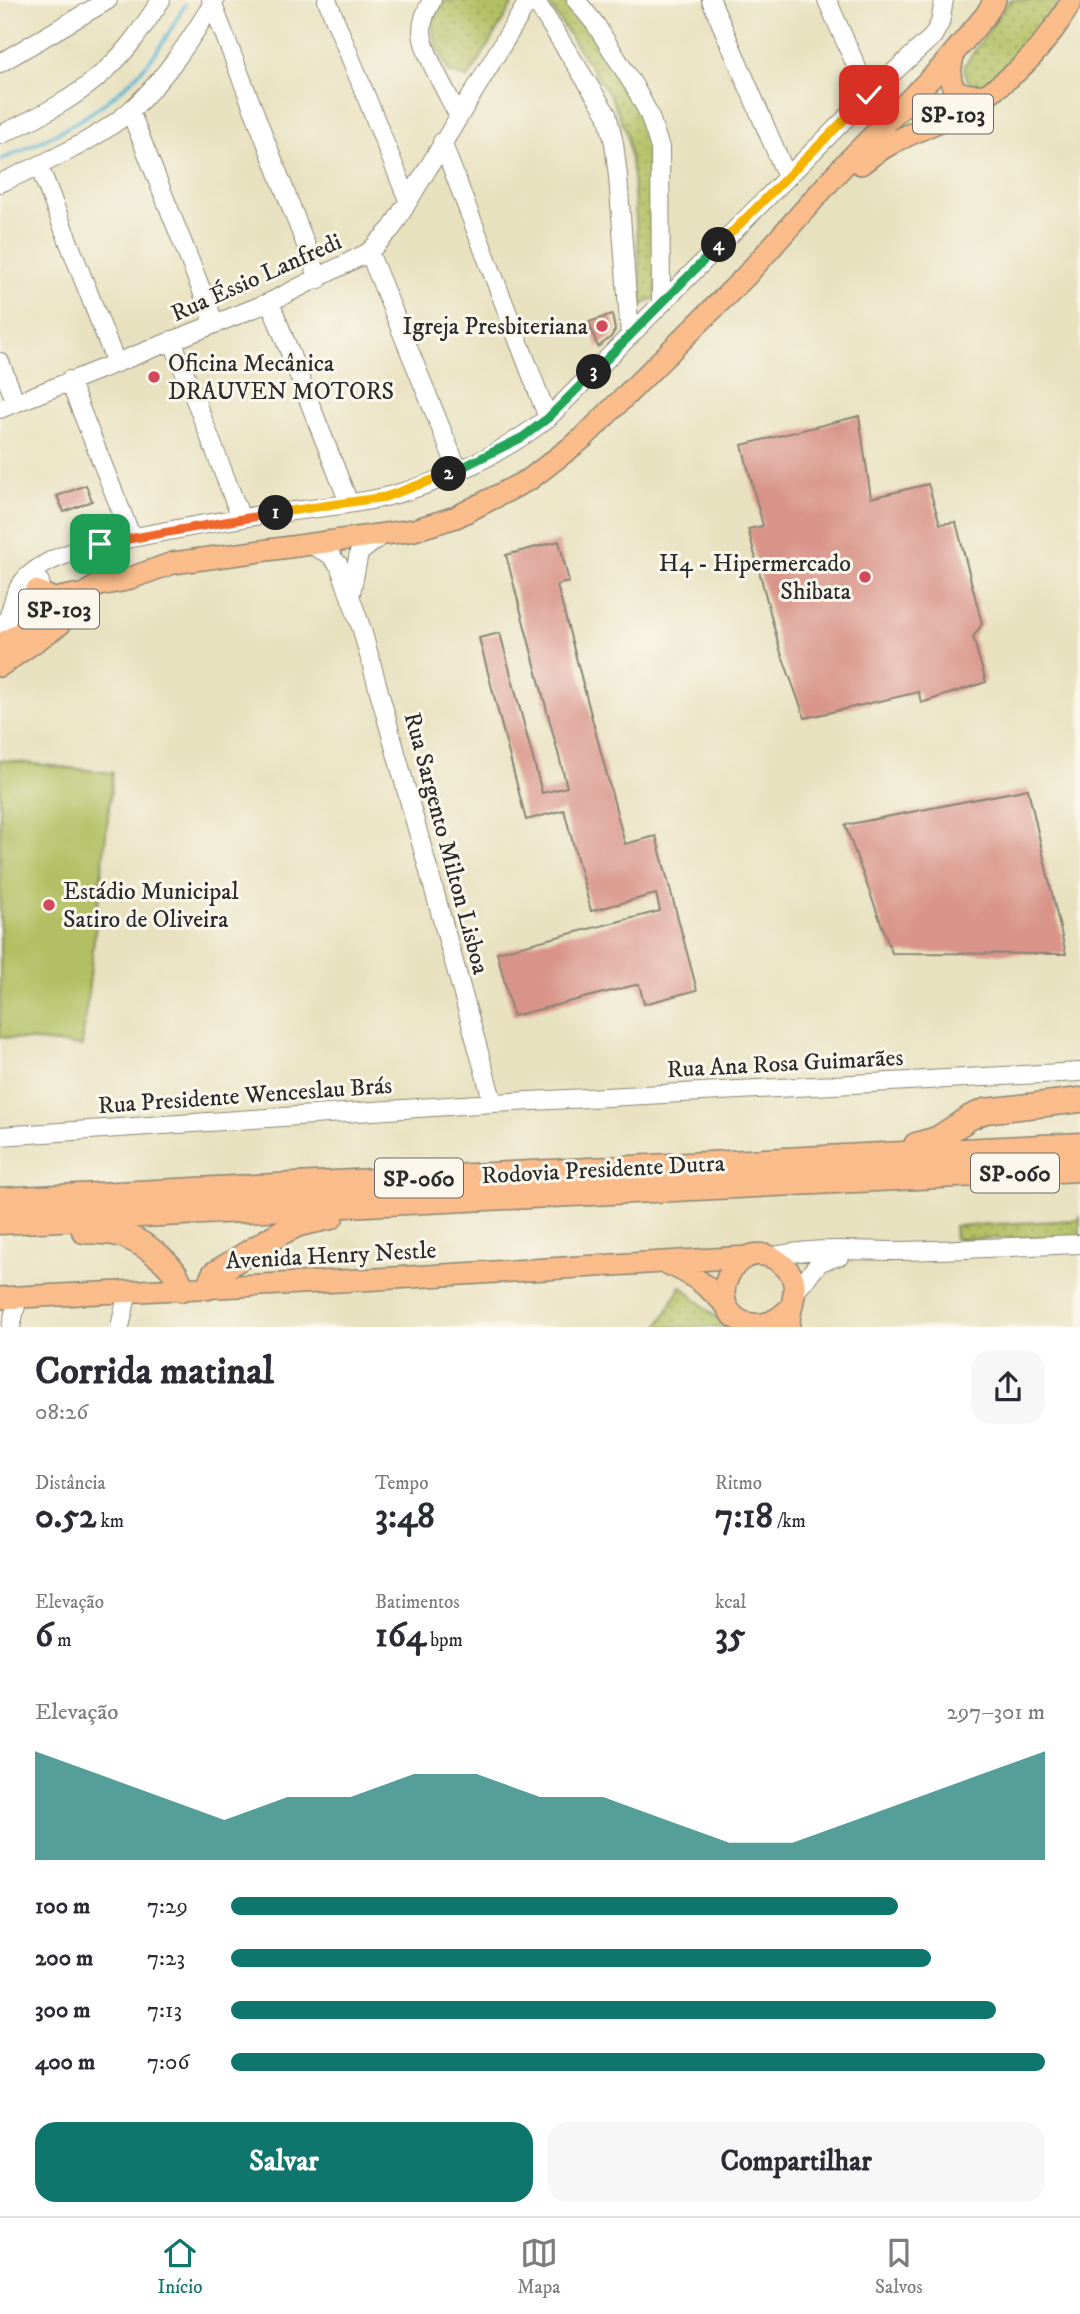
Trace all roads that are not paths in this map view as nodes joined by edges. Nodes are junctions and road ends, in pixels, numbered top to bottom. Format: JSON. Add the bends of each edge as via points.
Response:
{"nodes":[{"id":1,"x":108,"y":0,"type":"edge"},
{"id":2,"x":161,"y":0,"type":"edge"},
{"id":3,"x":327,"y":0,"type":"edge"},
{"id":4,"x":432,"y":0,"type":"edge"},
{"id":5,"x":529,"y":0,"type":"edge"},
{"id":6,"x":535,"y":0,"type":"edge"},
{"id":7,"x":576,"y":0,"type":"edge"},
{"id":8,"x":711,"y":0,"type":"edge"},
{"id":9,"x":827,"y":0,"type":"edge"},
{"id":10,"x":944,"y":0,"type":"edge"},
{"id":11,"x":1072,"y":0,"type":"edge"},
{"id":12,"x":213,"y":1,"type":"edge"},
{"id":13,"x":987,"y":5,"type":"edge"},
{"id":14,"x":955,"y":51,"type":"junction"},
{"id":15,"x":0,"y":63,"type":"edge"},
{"id":16,"x":988,"y":94,"type":"junction"},
{"id":17,"x":869,"y":95,"type":"junction"},
{"id":18,"x":130,"y":111,"type":"junction"},
{"id":19,"x":459,"y":117,"type":"junction"},
{"id":20,"x":0,"y":135,"type":"edge"},
{"id":21,"x":442,"y":142,"type":"junction"},
{"id":22,"x":39,"y":166,"type":"junction"},
{"id":23,"x":787,"y":177,"type":"junction"},
{"id":24,"x":0,"y":183,"type":"edge"},
{"id":25,"x":408,"y":200,"type":"junction"},
{"id":26,"x":811,"y":201,"type":"junction"},
{"id":27,"x":369,"y":253,"type":"junction"},
{"id":28,"x":319,"y":279,"type":"junction"},
{"id":29,"x":270,"y":302,"type":"junction"},
{"id":30,"x":661,"y":302,"type":"junction"},
{"id":31,"x":215,"y":324,"type":"junction"},
{"id":32,"x":630,"y":336,"type":"junction"},
{"id":33,"x":173,"y":340,"type":"junction"},
{"id":34,"x":0,"y":362,"type":"edge"},
{"id":35,"x":116,"y":363,"type":"junction"},
{"id":36,"x":69,"y":380,"type":"junction"},
{"id":37,"x":8,"y":406,"type":"edge"},
{"id":38,"x":548,"y":418,"type":"junction"},
{"id":39,"x":458,"y":470,"type":"junction"},
{"id":40,"x":349,"y":503,"type":"junction"},
{"id":41,"x":241,"y":518,"type":"junction"},
{"id":42,"x":386,"y":533,"type":"junction"},
{"id":43,"x":132,"y":538,"type":"junction"},
{"id":44,"x":309,"y":544,"type":"junction"},
{"id":45,"x":57,"y":559,"type":"junction"},
{"id":46,"x":122,"y":581,"type":"junction"},
{"id":47,"x":89,"y":590,"type":"junction"},
{"id":48,"x":36,"y":591,"type":"junction"},
{"id":49,"x":350,"y":596,"type":"junction"},
{"id":50,"x":31,"y":627,"type":"junction"},
{"id":51,"x":0,"y":634,"type":"edge"},
{"id":52,"x":0,"y":645,"type":"edge"},
{"id":53,"x":0,"y":665,"type":"edge"},
{"id":54,"x":1080,"y":1072,"type":"edge"},
{"id":55,"x":1080,"y":1100,"type":"edge"},
{"id":56,"x":493,"y":1103,"type":"junction"},
{"id":57,"x":0,"y":1136,"type":"edge"},
{"id":58,"x":1080,"y":1145,"type":"edge"},
{"id":59,"x":872,"y":1156,"type":"junction"},
{"id":60,"x":1080,"y":1169,"type":"edge"},
{"id":61,"x":0,"y":1200,"type":"edge"},
{"id":62,"x":399,"y":1202,"type":"junction"},
{"id":63,"x":38,"y":1221,"type":"junction"},
{"id":64,"x":0,"y":1223,"type":"edge"},
{"id":65,"x":1080,"y":1244,"type":"edge"},
{"id":66,"x":853,"y":1251,"type":"junction"},
{"id":67,"x":747,"y":1257,"type":"junction"},
{"id":68,"x":771,"y":1257,"type":"junction"},
{"id":69,"x":664,"y":1262,"type":"junction"},
{"id":70,"x":208,"y":1287,"type":"junction"},
{"id":71,"x":181,"y":1289,"type":"junction"},
{"id":72,"x":128,"y":1291,"type":"junction"},
{"id":73,"x":9,"y":1297,"type":"edge"},
{"id":74,"x":726,"y":1305,"type":"junction"},
{"id":75,"x":791,"y":1310,"type":"edge"},
{"id":76,"x":746,"y":1325,"type":"edge"},
{"id":77,"x":11,"y":1327,"type":"edge"},
{"id":78,"x":120,"y":1327,"type":"edge"}],
"edges":[{"from":1,"to":15,"type":"street"},
{"from":2,"to":20,"type":"street","via":[[107,69],[44,114]]},
{"from":3,"to":25,"type":"street"},
{"from":4,"to":19,"type":"street","via":[[424,15],[425,46]]},
{"from":5,"to":19,"type":"street","name":"Rua Éssio Lanfredi"},
{"from":6,"to":32,"type":"street","via":[[607,114],[618,176]]},
{"from":7,"to":30,"type":"street","via":[[634,86],[660,148]]},
{"from":8,"to":23,"type":"street"},
{"from":9,"to":17,"type":"street"},
{"from":10,"to":17,"type":"street","via":[[933,36]]},
{"from":11,"to":16,"type":"main road","number":"SP-103","via":[[1031,58]]},
{"from":12,"to":18,"type":"street","via":[[173,63]]},
{"from":12,"to":28,"type":"street"},
{"from":13,"to":14,"type":"main road","number":"SP-103"},
{"from":14,"to":16,"type":"main road","number":"SP-103","via":[[950,71],[954,88],[969,96]]},
{"from":14,"to":26,"type":"main road","number":"SP-103"},
{"from":16,"to":26,"type":"main road","number":"SP-103","via":[[888,143]]},
{"from":17,"to":23,"type":"street"},
{"from":18,"to":22,"type":"street"},
{"from":18,"to":31,"type":"street"},
{"from":19,"to":21,"type":"street","name":"Rua Éssio Lanfredi"},
{"from":21,"to":25,"type":"street","name":"Rua Éssio Lanfredi"},
{"from":21,"to":38,"type":"street"},
{"from":22,"to":24,"type":"street"},
{"from":22,"to":35,"type":"street"},
{"from":23,"to":30,"type":"street"},
{"from":25,"to":27,"type":"street","name":"Rua Éssio Lanfredi","via":[[392,228]]},
{"from":26,"to":42,"type":"main road","number":"SP-103","via":[[745,277],[573,446],[530,479],[456,517]]},
{"from":27,"to":28,"type":"street","name":"Rua Éssio Lanfredi"},
{"from":27,"to":39,"type":"street"},
{"from":28,"to":29,"type":"street","name":"Rua Éssio Lanfredi"},
{"from":29,"to":31,"type":"street","name":"Rua Éssio Lanfredi"},
{"from":29,"to":40,"type":"street"},
{"from":30,"to":32,"type":"street"},
{"from":31,"to":33,"type":"street","name":"Rua Éssio Lanfredi"},
{"from":32,"to":38,"type":"street"},
{"from":33,"to":35,"type":"street","name":"Rua Éssio Lanfredi"},
{"from":33,"to":41,"type":"street"},
{"from":34,"to":37,"type":"street"},
{"from":35,"to":36,"type":"street","name":"Rua Éssio Lanfredi"},
{"from":36,"to":37,"type":"street","name":"Rua Éssio Lanfredi"},
{"from":36,"to":43,"type":"street"},
{"from":38,"to":39,"type":"street","via":[[523,437]]},
{"from":39,"to":40,"type":"street","via":[[385,497]]},
{"from":40,"to":41,"type":"street"},
{"from":41,"to":43,"type":"street"},
{"from":42,"to":44,"type":"main road","number":"SP-103"},
{"from":42,"to":49,"type":"street","via":[[359,553]]},
{"from":43,"to":45,"type":"street"},
{"from":44,"to":46,"type":"main road","number":"SP-103","via":[[173,563]]},
{"from":44,"to":49,"type":"street","name":"Rua Sargento Milton Lisboa","via":[[335,559]]},
{"from":45,"to":48,"type":"street"},
{"from":45,"to":51,"type":"street","via":[[24,579]]},
{"from":46,"to":47,"type":"main road","number":"SP-103"},
{"from":46,"to":53,"type":"main road"},
{"from":47,"to":48,"type":"main road","via":[[54,599]]},
{"from":47,"to":50,"type":"main road","number":"SP-103"},
{"from":48,"to":50,"type":"street"},
{"from":49,"to":56,"type":"street","name":"Rua Sargento Milton Lisboa"},
{"from":50,"to":52,"type":"main road","number":"SP-103"},
{"from":50,"to":53,"type":"main road"},
{"from":54,"to":56,"type":"street","name":"Rua Ana Rosa Guimarães"},
{"from":55,"to":59,"type":"highway","via":[[985,1111],[937,1139]]},
{"from":56,"to":57,"type":"street","name":"Rua Presidente Wenceslau Brás"},
{"from":58,"to":59,"type":"highway","name":"Rodovia Presidente Dutra","number":"SP-060"},
{"from":59,"to":61,"type":"highway","name":"Rodovia Presidente Dutra","number":"SP-060"},
{"from":60,"to":62,"type":"highway","name":"Rodovia Presidente Dutra","number":"SP-060"},
{"from":62,"to":63,"type":"highway","name":"Rodovia Presidente Dutra","number":"SP-060"},
{"from":62,"to":70,"type":"highway","via":[[299,1224],[230,1262],[214,1274]]},
{"from":63,"to":64,"type":"highway","name":"Rodovia Presidente Dutra","number":"SP-060"},
{"from":63,"to":71,"type":"highway","via":[[132,1239],[154,1252],[177,1275]]},
{"from":65,"to":66,"type":"street"},
{"from":66,"to":68,"type":"street"},
{"from":66,"to":75,"type":"street","via":[[820,1262]]},
{"from":67,"to":68,"type":"main road"},
{"from":67,"to":69,"type":"main road","name":"Avenida Henry Nestle"},
{"from":67,"to":74,"type":"main road","via":[[726,1276]]},
{"from":68,"to":75,"type":"main road","via":[[784,1265],[792,1278]]},
{"from":69,"to":70,"type":"main road","name":"Avenida Henry Nestle"},
{"from":69,"to":74,"type":"main road","via":[[703,1282]]},
{"from":70,"to":71,"type":"main road","name":"Avenida Henry Nestle"},
{"from":71,"to":72,"type":"main road","name":"Avenida Henry Nestle"},
{"from":72,"to":73,"type":"main road","name":"Avenida Henry Nestle"},
{"from":72,"to":78,"type":"street"},
{"from":73,"to":77,"type":"street"},
{"from":74,"to":76,"type":"main road"},
{"from":75,"to":76,"type":"main road","via":[[777,1321]]}]}
